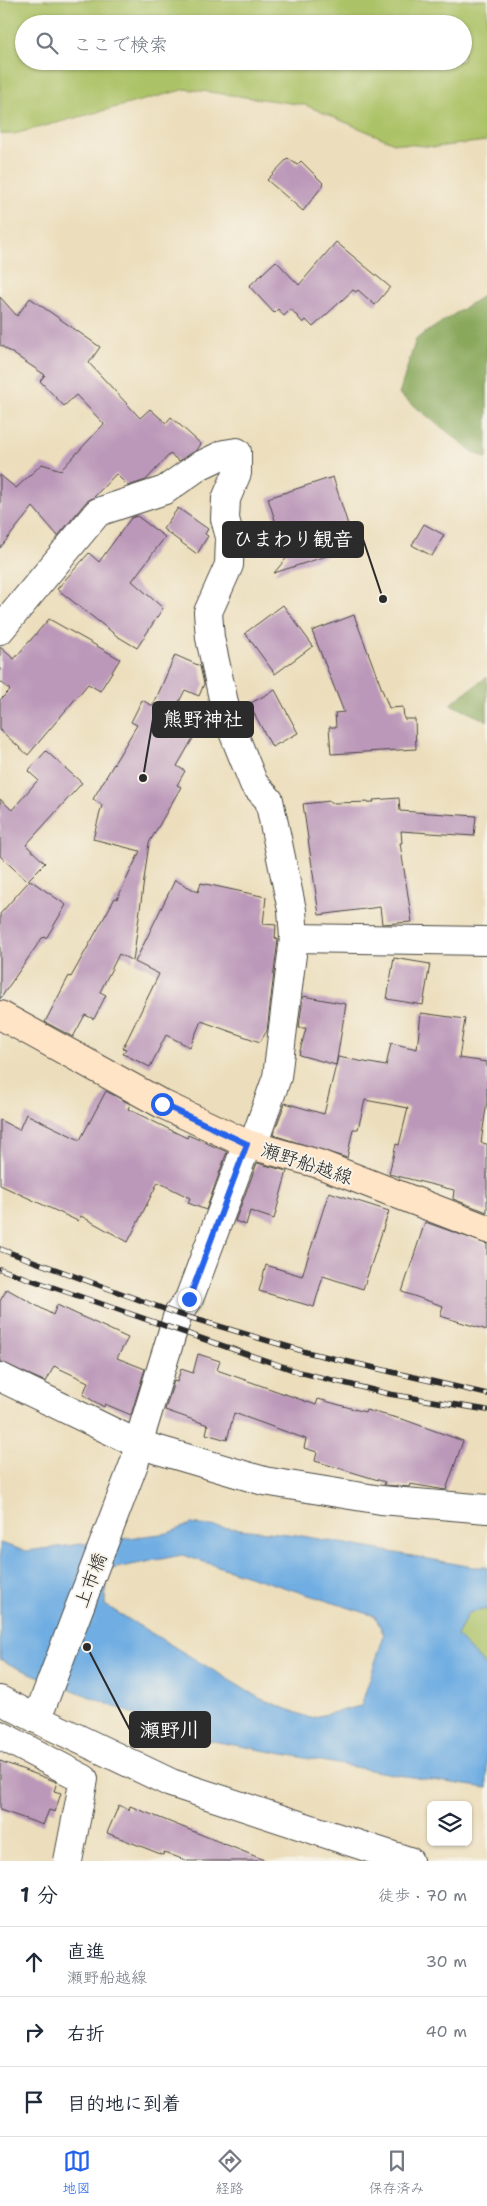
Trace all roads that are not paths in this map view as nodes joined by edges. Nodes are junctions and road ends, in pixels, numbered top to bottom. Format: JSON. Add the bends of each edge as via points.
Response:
{"nodes":[{"id":1,"x":0,"y":630,"type":"edge"},
{"id":2,"x":294,"y":938,"type":"junction"},
{"id":3,"x":487,"y":941,"type":"edge"},
{"id":4,"x":0,"y":1015,"type":"edge"},
{"id":5,"x":250,"y":1145,"type":"junction"},
{"id":6,"x":487,"y":1229,"type":"edge"},
{"id":7,"x":0,"y":1377,"type":"edge"},
{"id":8,"x":137,"y":1452,"type":"junction"},
{"id":9,"x":487,"y":1509,"type":"edge"},
{"id":10,"x":0,"y":1700,"type":"edge"},
{"id":11,"x":40,"y":1709,"type":"junction"},
{"id":12,"x":0,"y":1735,"type":"edge"},
{"id":13,"x":68,"y":1861,"type":"edge"},
{"id":14,"x":409,"y":1861,"type":"edge"}],
"edges":[{"from":1,"to":2,"type":"street","name":"上市橋","via":[[98,512],[165,490],[199,466],[224,454],[237,452],[237,473],[226,499],[229,565],[208,612],[210,638],[226,717],[254,784],[269,800],[292,910]]},
{"from":2,"to":3,"type":"street"},
{"from":2,"to":5,"type":"street","name":"上市橋","via":[[277,1077]]},
{"from":4,"to":5,"type":"main road","name":"瀬野船越線","via":[[162,1104]]},
{"from":5,"to":6,"type":"main road","name":"瀬野船越線","via":[[319,1164]]},
{"from":5,"to":8,"type":"street","name":"上市橋","via":[[189,1299],[178,1314]]},
{"from":7,"to":8,"type":"street"},
{"from":8,"to":9,"type":"street","via":[[264,1481],[381,1500]]},
{"from":8,"to":11,"type":"street","name":"上市橋"},
{"from":10,"to":11,"type":"street"},
{"from":11,"to":14,"type":"street","via":[[171,1783]]},
{"from":12,"to":13,"type":"street","via":[[84,1779]]}]}
